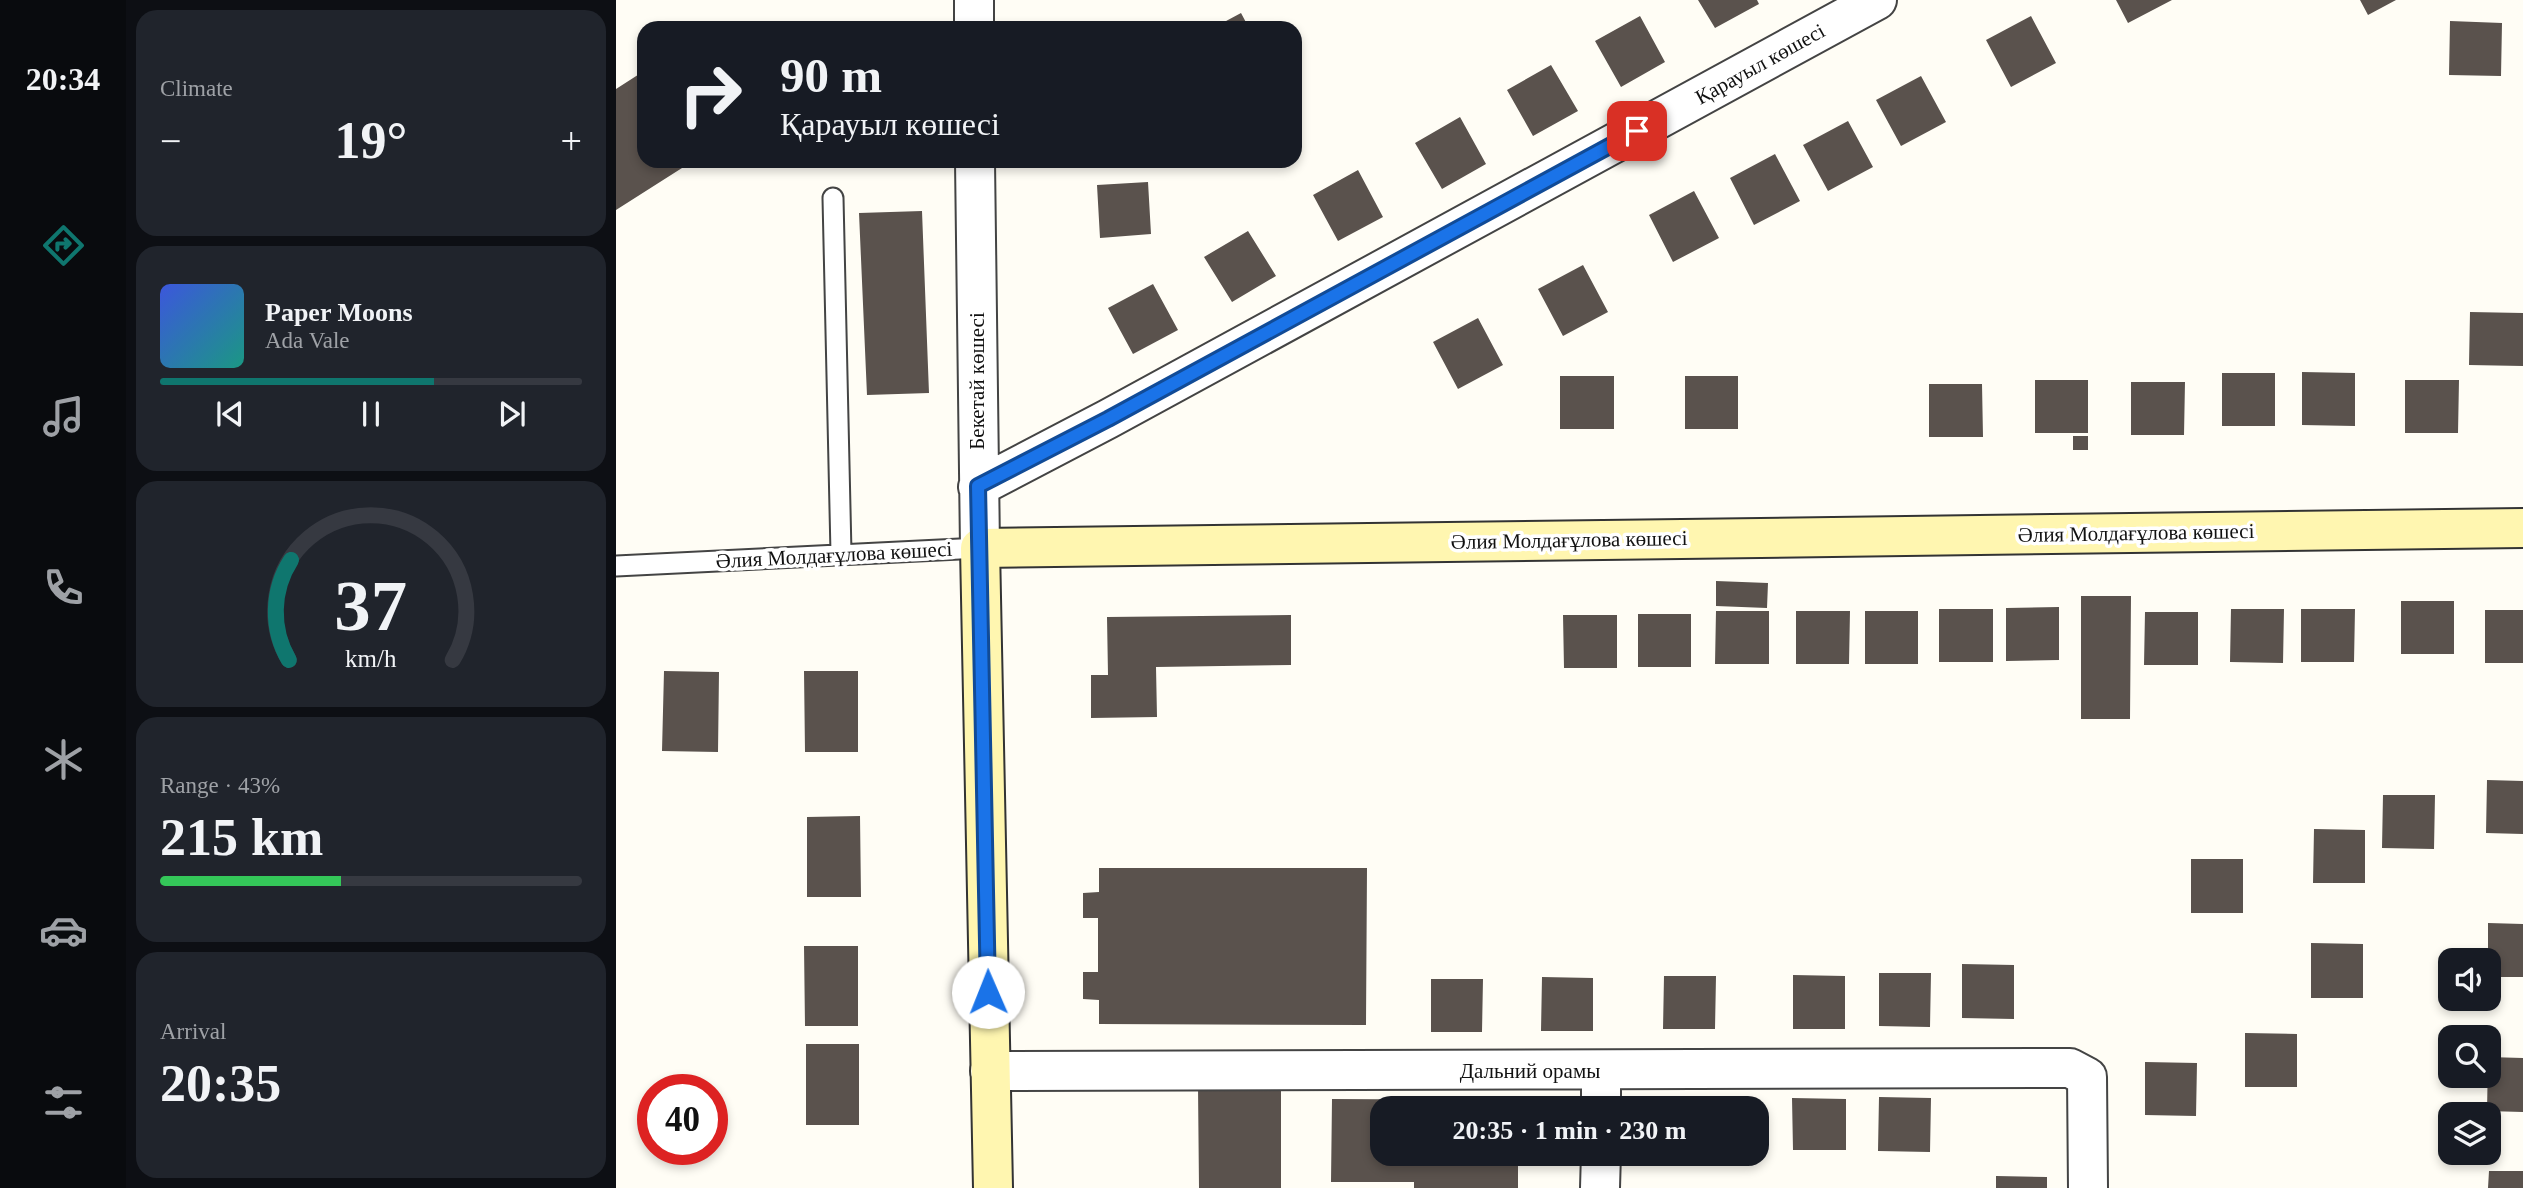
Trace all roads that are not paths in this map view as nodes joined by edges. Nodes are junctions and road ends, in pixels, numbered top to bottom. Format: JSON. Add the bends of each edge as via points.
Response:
{"nodes":[{"id":1,"x":974,"y":0,"type":"edge"},
{"id":2,"x":1877,"y":0,"type":"edge"},
{"id":3,"x":974,"y":21,"type":"edge"},
{"id":4,"x":975,"y":168,"type":"edge"},
{"id":5,"x":833,"y":198,"type":"dead end"},
{"id":6,"x":978,"y":486,"type":"junction"},
{"id":7,"x":2523,"y":528,"type":"edge"},
{"id":8,"x":980,"y":548,"type":"junction"},
{"id":9,"x":841,"y":553,"type":"junction"},
{"id":10,"x":616,"y":566,"type":"edge"},
{"id":11,"x":990,"y":1071,"type":"junction"},
{"id":12,"x":1601,"y":1089,"type":"edge"},
{"id":13,"x":1601,"y":1166,"type":"edge"},
{"id":14,"x":993,"y":1188,"type":"edge"},
{"id":15,"x":1600,"y":1188,"type":"edge"},
{"id":16,"x":2088,"y":1188,"type":"edge"}],
"edges":[{"from":1,"to":3,"type":"street"},
{"from":2,"to":6,"type":"street","name":"Қарауыл көшесі"},
{"from":4,"to":6,"type":"street","name":"Бекетай көшесі"},
{"from":5,"to":9,"type":"lane"},
{"from":6,"to":8,"type":"street","name":"Бекетай көшесі"},
{"from":7,"to":8,"type":"street","name":"Әлия Молдағұлова көшесі"},
{"from":8,"to":9,"type":"lane","name":"Әлия Молдағұлова көшесі"},
{"from":8,"to":11,"type":"street","name":"Бекетай көшесі"},
{"from":9,"to":10,"type":"lane","name":"Әлия Молдағұлова көшесі"},
{"from":11,"to":12,"type":"street","name":"Дальний орамы"},
{"from":11,"to":14,"type":"street","name":"Бекетай көшесі"},
{"from":12,"to":16,"type":"street","name":"Дальний орамы","via":[[2070,1068],[2087,1077]]},
{"from":13,"to":15,"type":"street"}]}
